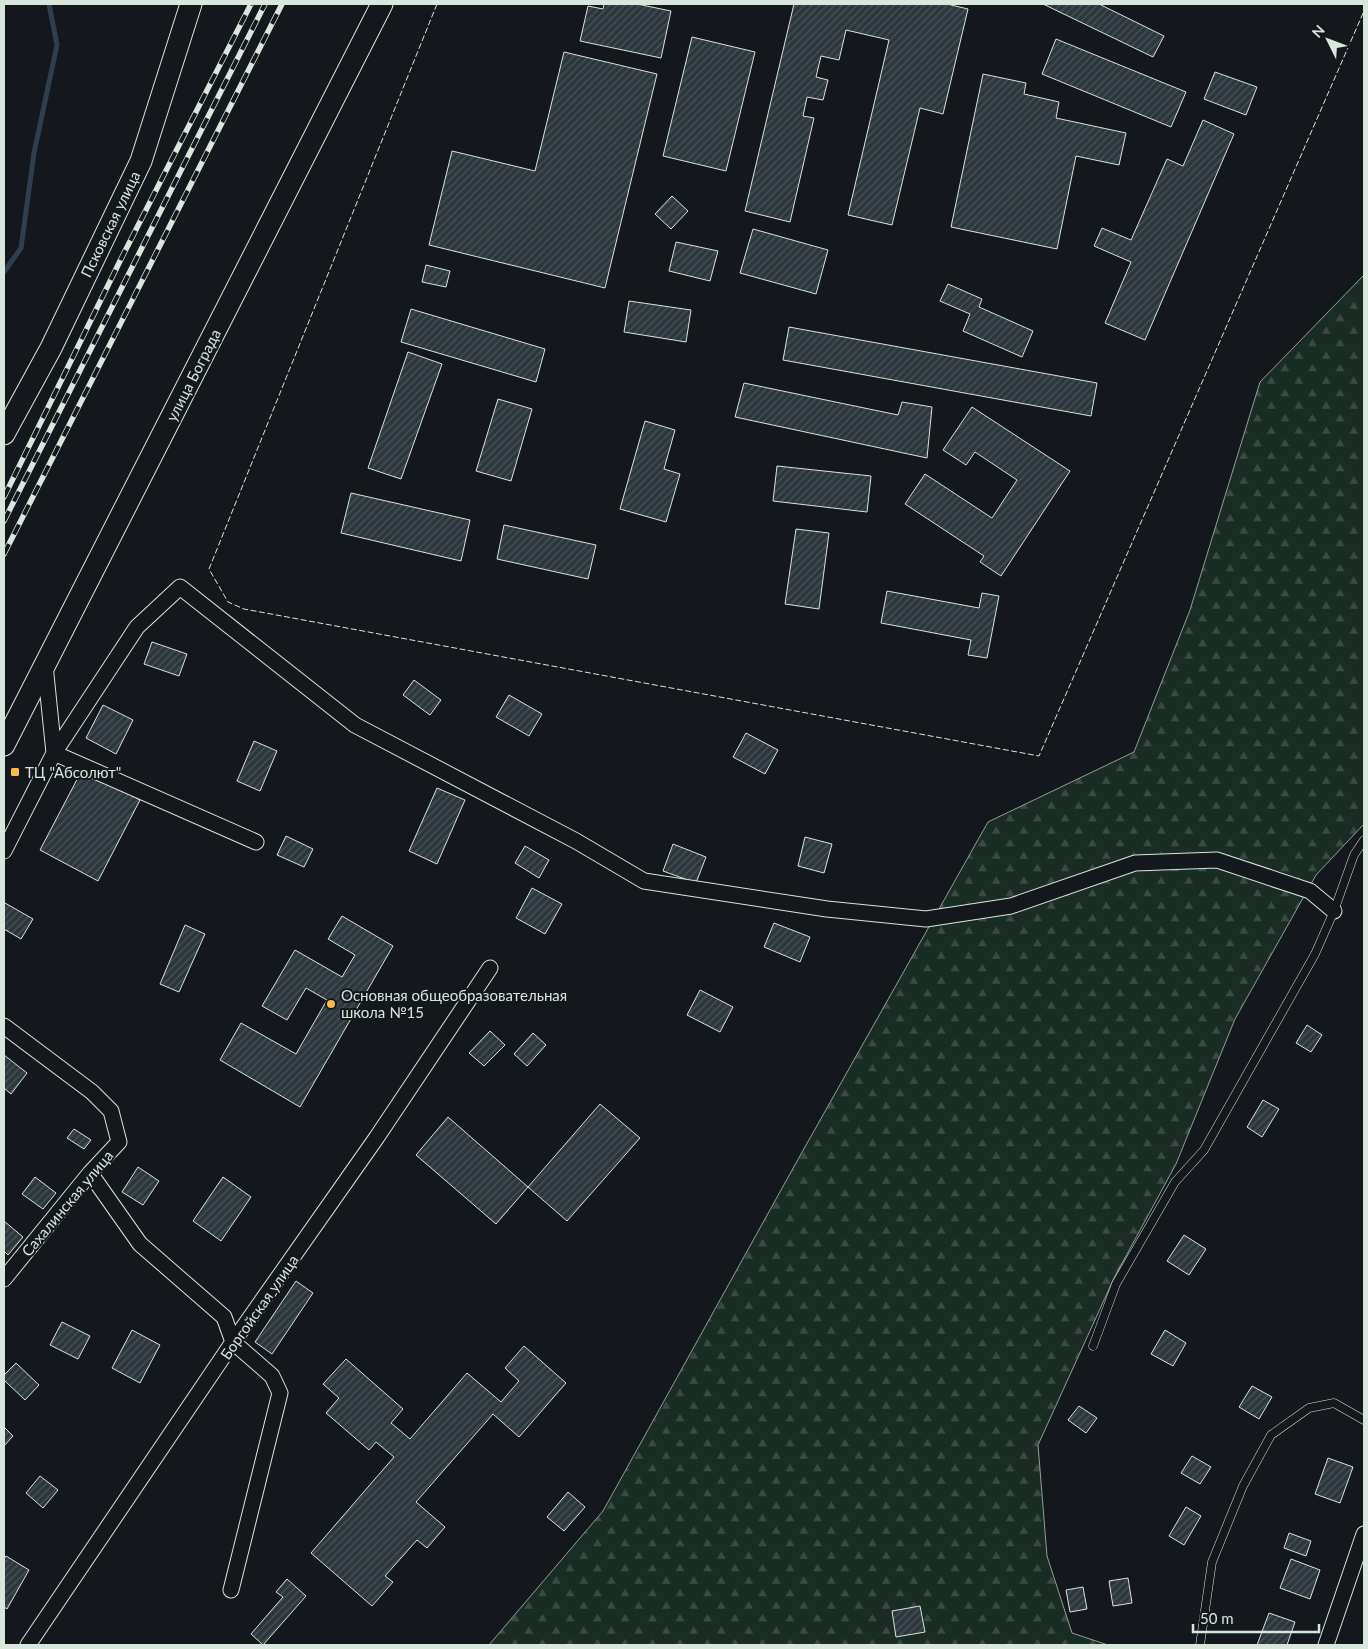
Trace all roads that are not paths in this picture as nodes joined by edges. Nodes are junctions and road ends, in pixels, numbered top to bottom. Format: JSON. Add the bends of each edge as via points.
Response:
{"nodes":[{"id":1,"x":191,"y":4,"type":"edge"},
{"id":2,"x":382,"y":4,"type":"edge"},
{"id":3,"x":4,"y":434,"type":"edge"},
{"id":4,"x":45,"y":665,"type":"junction"},
{"id":5,"x":4,"y":745,"type":"edge"},
{"id":6,"x":54,"y":753,"type":"junction"},
{"id":7,"x":1364,"y":840,"type":"edge"},
{"id":8,"x":256,"y":842,"type":"dead end"},
{"id":9,"x":4,"y":851,"type":"edge"},
{"id":10,"x":1334,"y":911,"type":"junction"},
{"id":11,"x":490,"y":968,"type":"dead end"},
{"id":12,"x":4,"y":1026,"type":"edge"},
{"id":13,"x":90,"y":1172,"type":"junction"},
{"id":14,"x":4,"y":1279,"type":"edge"},
{"id":15,"x":233,"y":1342,"type":"junction"},
{"id":16,"x":1093,"y":1346,"type":"dead end"},
{"id":17,"x":1364,"y":1420,"type":"edge"},
{"id":18,"x":1364,"y":1534,"type":"edge"},
{"id":19,"x":231,"y":1590,"type":"dead end"},
{"id":20,"x":28,"y":1645,"type":"edge"},
{"id":21,"x":1200,"y":1645,"type":"edge"},
{"id":22,"x":1326,"y":1645,"type":"edge"}],
"edges":[{"from":1,"to":3,"type":"main road","name":"Псковская улица","via":[[141,161],[51,348]]},
{"from":2,"to":4,"type":"main road","name":"улица Бограда"},
{"from":4,"to":5,"type":"main road","name":"улица Бограда"},
{"from":4,"to":6,"type":"street"},
{"from":6,"to":8,"type":"street"},
{"from":6,"to":9,"type":"street"},
{"from":6,"to":10,"type":"street","via":[[137,627],[180,587],[356,725],[576,840],[644,881],[827,909],[926,919],[1011,906],[1135,862],[1216,860],[1310,891]]},
{"from":7,"to":10,"type":"lane","via":[[1354,855]]},
{"from":10,"to":16,"type":"lane","via":[[1316,954],[1204,1150],[1175,1182],[1116,1284]]},
{"from":11,"to":15,"type":"street","name":"Боргойская улица","via":[[377,1137]]},
{"from":12,"to":13,"type":"street","name":"Сахалинская улица","via":[[92,1092],[112,1112],[119,1142]]},
{"from":13,"to":14,"type":"street","name":"Сахалинская улица"},
{"from":13,"to":15,"type":"street","via":[[140,1244],[224,1317]]},
{"from":15,"to":19,"type":"street","via":[[272,1376],[280,1393]]},
{"from":15,"to":20,"type":"street","name":"Боргойская улица"},
{"from":17,"to":21,"type":"lane","via":[[1334,1403],[1310,1408],[1271,1435],[1244,1486],[1212,1562]]},
{"from":18,"to":22,"type":"street"}]}
